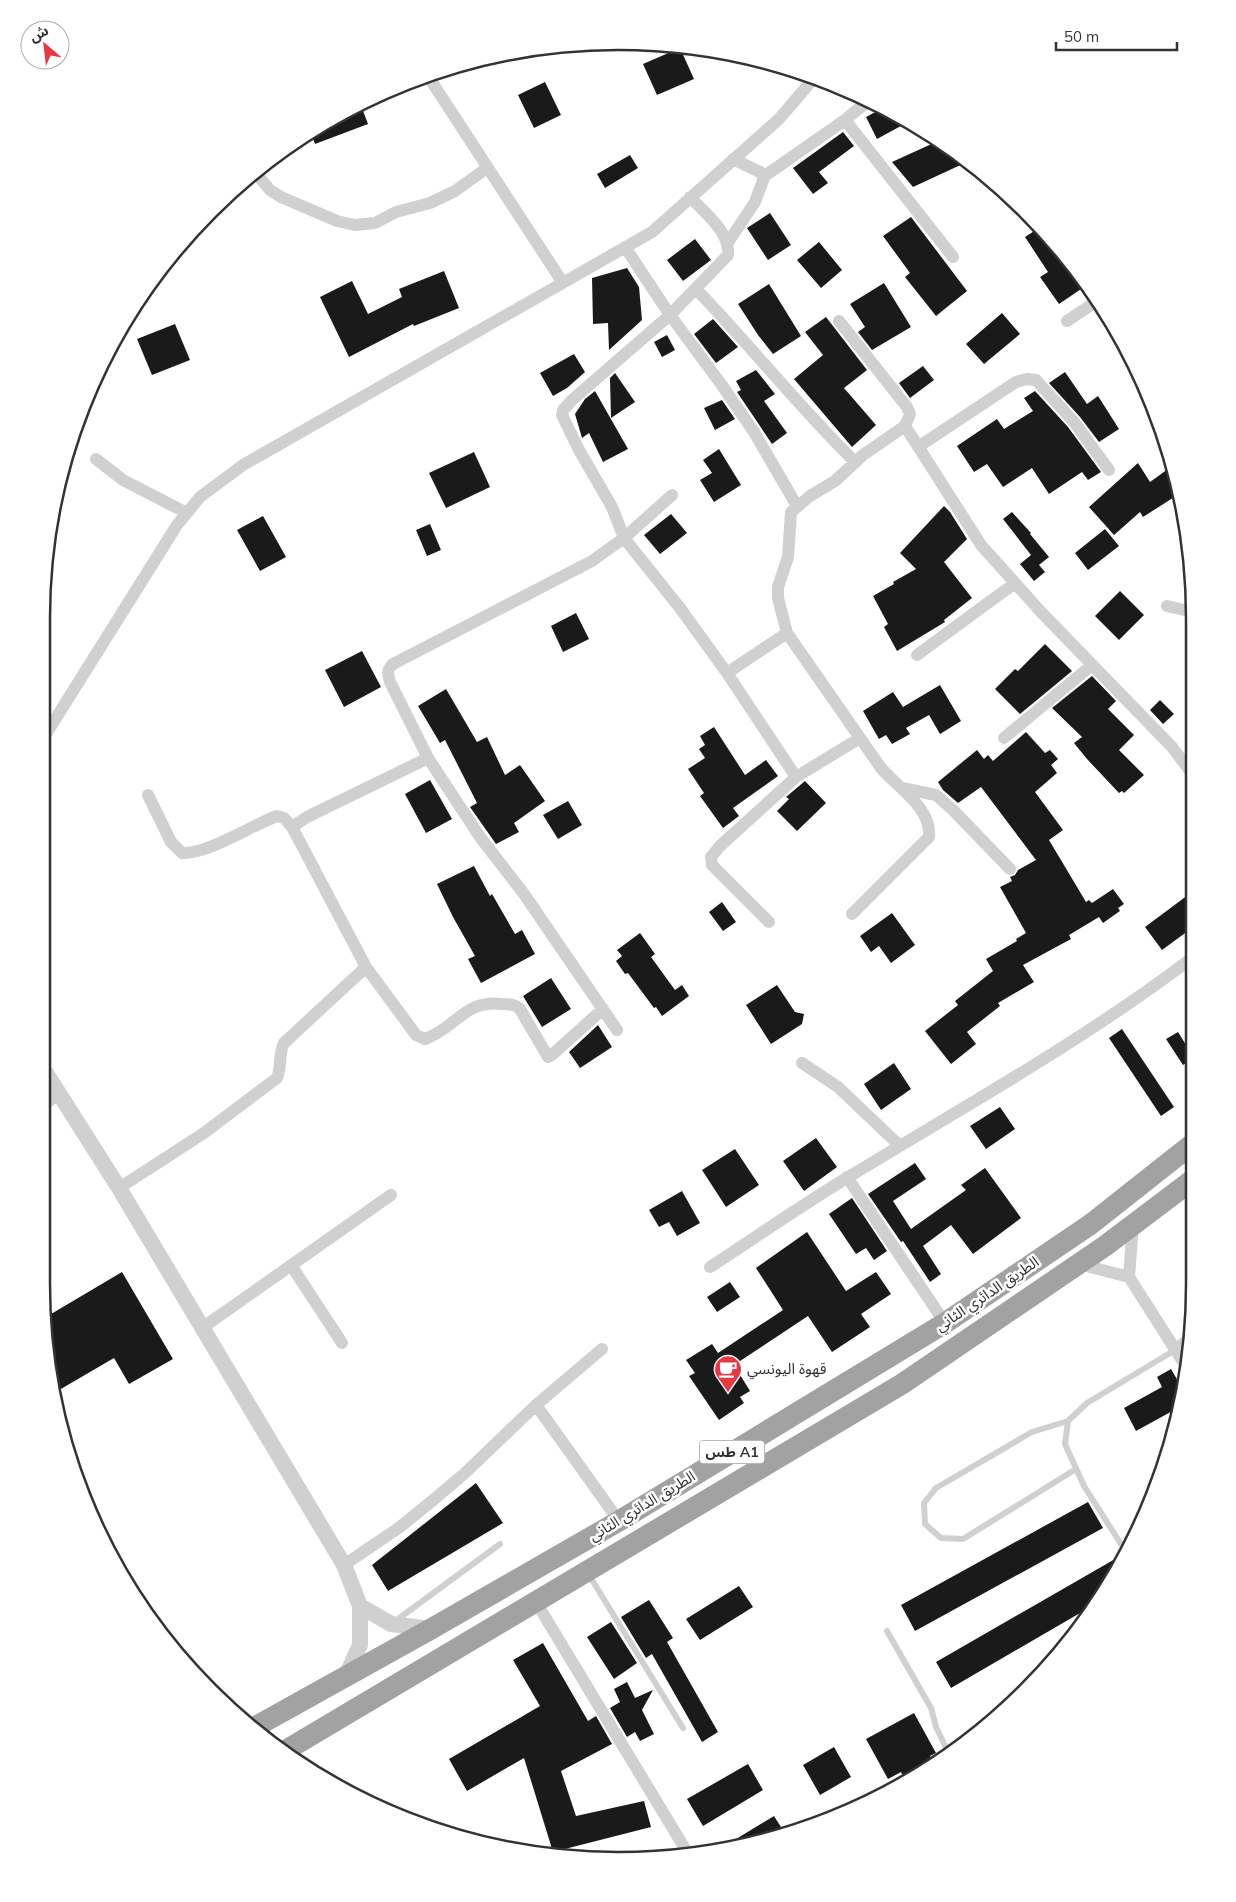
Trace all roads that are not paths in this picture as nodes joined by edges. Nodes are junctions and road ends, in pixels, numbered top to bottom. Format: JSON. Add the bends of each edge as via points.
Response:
{"nodes":[{"id":1,"x":431,"y":81,"type":"edge"},
{"id":2,"x":810,"y":83,"type":"edge"},
{"id":3,"x":862,"y":106,"type":"edge"},
{"id":4,"x":845,"y":120,"type":"junction"},
{"id":5,"x":733,"y":159,"type":"junction"},
{"id":6,"x":487,"y":168,"type":"junction"},
{"id":7,"x":765,"y":175,"type":"junction"},
{"id":8,"x":259,"y":177,"type":"edge"},
{"id":9,"x":690,"y":197,"type":"junction"},
{"id":10,"x":727,"y":244,"type":"junction"},
{"id":11,"x":625,"y":247,"type":"junction"},
{"id":12,"x":953,"y":257,"type":"dead end"},
{"id":13,"x":563,"y":283,"type":"junction"},
{"id":14,"x":696,"y":289,"type":"junction"},
{"id":15,"x":1092,"y":305,"type":"edge"},
{"id":16,"x":670,"y":315,"type":"junction"},
{"id":17,"x":839,"y":321,"type":"dead end"},
{"id":18,"x":1067,"y":321,"type":"dead end"},
{"id":19,"x":905,"y":426,"type":"junction"},
{"id":20,"x":918,"y":447,"type":"junction"},
{"id":21,"x":96,"y":459,"type":"dead end"},
{"id":22,"x":855,"y":462,"type":"junction"},
{"id":23,"x":1109,"y":470,"type":"dead end"},
{"id":24,"x":672,"y":494,"type":"dead end"},
{"id":25,"x":798,"y":506,"type":"junction"},
{"id":26,"x":187,"y":513,"type":"junction"},
{"id":27,"x":624,"y":538,"type":"junction"},
{"id":28,"x":1014,"y":583,"type":"junction"},
{"id":29,"x":1167,"y":606,"type":"dead end"},
{"id":30,"x":1186,"y":610,"type":"edge"},
{"id":31,"x":787,"y":633,"type":"junction"},
{"id":32,"x":917,"y":655,"type":"dead end"},
{"id":33,"x":1092,"y":665,"type":"junction"},
{"id":34,"x":727,"y":673,"type":"junction"},
{"id":35,"x":50,"y":728,"type":"edge"},
{"id":36,"x":860,"y":738,"type":"junction"},
{"id":37,"x":1004,"y":738,"type":"dead end"},
{"id":38,"x":428,"y":758,"type":"junction"},
{"id":39,"x":1186,"y":766,"type":"edge"},
{"id":40,"x":796,"y":777,"type":"junction"},
{"id":41,"x":902,"y":788,"type":"junction"},
{"id":42,"x":148,"y":795,"type":"dead end"},
{"id":43,"x":292,"y":828,"type":"junction"},
{"id":44,"x":1010,"y":869,"type":"dead end"},
{"id":45,"x":852,"y":914,"type":"dead end"},
{"id":46,"x":769,"y":922,"type":"dead end"},
{"id":47,"x":1186,"y":963,"type":"edge"},
{"id":48,"x":366,"y":966,"type":"junction"},
{"id":49,"x":603,"y":1009,"type":"junction"},
{"id":50,"x":617,"y":1030,"type":"dead end"},
{"id":51,"x":802,"y":1063,"type":"dead end"},
{"id":52,"x":53,"y":1098,"type":"edge"},
{"id":53,"x":900,"y":1146,"type":"junction"},
{"id":54,"x":1186,"y":1149,"type":"edge"},
{"id":55,"x":847,"y":1177,"type":"junction"},
{"id":56,"x":1186,"y":1185,"type":"edge"},
{"id":57,"x":119,"y":1188,"type":"junction"},
{"id":58,"x":391,"y":1195,"type":"dead end"},
{"id":59,"x":1133,"y":1225,"type":"junction"},
{"id":60,"x":1079,"y":1264,"type":"junction"},
{"id":61,"x":291,"y":1265,"type":"junction"},
{"id":62,"x":710,"y":1267,"type":"dead end"},
{"id":63,"x":1129,"y":1277,"type":"junction"},
{"id":64,"x":945,"y":1324,"type":"junction"},
{"id":65,"x":202,"y":1328,"type":"junction"},
{"id":66,"x":342,"y":1343,"type":"dead end"},
{"id":67,"x":1183,"y":1344,"type":"edge"},
{"id":68,"x":602,"y":1348,"type":"dead end"},
{"id":69,"x":1175,"y":1350,"type":"junction"},
{"id":70,"x":1181,"y":1359,"type":"edge"},
{"id":71,"x":536,"y":1405,"type":"junction"},
{"id":72,"x":1068,"y":1421,"type":"junction"},
{"id":73,"x":1076,"y":1469,"type":"junction"},
{"id":74,"x":619,"y":1521,"type":"junction"},
{"id":75,"x":500,"y":1544,"type":"dead end"},
{"id":76,"x":1122,"y":1545,"type":"edge"},
{"id":77,"x":344,"y":1565,"type":"junction"},
{"id":78,"x":587,"y":1572,"type":"junction"},
{"id":79,"x":536,"y":1602,"type":"junction"},
{"id":80,"x":360,"y":1606,"type":"junction"},
{"id":81,"x":391,"y":1624,"type":"junction"},
{"id":82,"x":431,"y":1629,"type":"junction"},
{"id":83,"x":887,"y":1631,"type":"dead end"},
{"id":84,"x":346,"y":1676,"type":"junction"},
{"id":85,"x":259,"y":1724,"type":"edge"},
{"id":86,"x":683,"y":1728,"type":"dead end"},
{"id":87,"x":290,"y":1748,"type":"edge"},
{"id":88,"x":946,"y":1748,"type":"edge"},
{"id":89,"x":684,"y":1848,"type":"edge"}],
"edges":[{"from":1,"to":6,"type":"street"},
{"from":2,"to":5,"type":"street","via":[[779,119]]},
{"from":3,"to":4,"type":"street"},
{"from":4,"to":7,"type":"street"},
{"from":4,"to":12,"type":"street"},
{"from":5,"to":7,"type":"street"},
{"from":5,"to":9,"type":"street"},
{"from":6,"to":8,"type":"street","via":[[455,191],[430,203],[396,212],[375,223],[355,225],[337,221],[281,197]]},
{"from":6,"to":13,"type":"street"},
{"from":7,"to":10,"type":"street","via":[[755,202]]},
{"from":9,"to":10,"type":"street","via":[[720,231]]},
{"from":9,"to":11,"type":"street","via":[[652,232]]},
{"from":10,"to":14,"type":"street","via":[[729,249],[724,260]]},
{"from":11,"to":13,"type":"street"},
{"from":11,"to":16,"type":"street"},
{"from":13,"to":26,"type":"street","via":[[243,465],[200,497]]},
{"from":14,"to":16,"type":"street"},
{"from":14,"to":22,"type":"street"},
{"from":15,"to":18,"type":"street"},
{"from":16,"to":25,"type":"street","via":[[722,384]]},
{"from":16,"to":27,"type":"street","via":[[563,410],[564,421],[612,507]]},
{"from":17,"to":19,"type":"street","via":[[907,407],[910,414]]},
{"from":19,"to":20,"type":"street"},
{"from":19,"to":22,"type":"street"},
{"from":20,"to":23,"type":"street","via":[[1016,382],[1036,380],[1074,422]]},
{"from":20,"to":28,"type":"street","via":[[981,545]]},
{"from":21,"to":26,"type":"street","via":[[123,480]]},
{"from":22,"to":25,"type":"street","via":[[836,481]]},
{"from":24,"to":27,"type":"street"},
{"from":25,"to":31,"type":"street","via":[[791,512],[788,556],[778,587]]},
{"from":26,"to":35,"type":"street","via":[[154,560]]},
{"from":27,"to":34,"type":"street"},
{"from":27,"to":38,"type":"street","via":[[592,561],[389,668],[390,682]]},
{"from":28,"to":32,"type":"street"},
{"from":28,"to":33,"type":"street"},
{"from":29,"to":30,"type":"street"},
{"from":31,"to":34,"type":"street"},
{"from":31,"to":36,"type":"street"},
{"from":33,"to":37,"type":"street"},
{"from":33,"to":39,"type":"street","via":[[1172,747]]},
{"from":34,"to":40,"type":"street"},
{"from":36,"to":40,"type":"street"},
{"from":36,"to":41,"type":"street","via":[[881,768]]},
{"from":38,"to":43,"type":"street","via":[[307,817]]},
{"from":38,"to":49,"type":"street","via":[[480,837],[524,894]]},
{"from":40,"to":46,"type":"street","via":[[711,857],[712,865]]},
{"from":41,"to":44,"type":"street","via":[[936,795]]},
{"from":41,"to":45,"type":"street","via":[[923,814],[930,828],[929,837]]},
{"from":42,"to":43,"type":"street","via":[[172,842],[182,854],[204,850],[276,816],[284,818]]},
{"from":43,"to":48,"type":"street"},
{"from":47,"to":53,"type":"street","via":[[1158,985],[1028,1069]]},
{"from":48,"to":49,"type":"street","via":[[416,1035],[425,1039],[443,1031],[474,1006],[490,1002],[517,1005],[548,1057]]},
{"from":48,"to":57,"type":"street","via":[[284,1043],[277,1078],[204,1133]]},
{"from":49,"to":50,"type":"street"},
{"from":51,"to":53,"type":"street","via":[[838,1086]]},
{"from":52,"to":57,"type":"street"},
{"from":53,"to":55,"type":"street"},
{"from":54,"to":64,"type":"highway","name":"الطريق الدائري الثاني","number":"طس A1","via":[[1091,1224]]},
{"from":55,"to":62,"type":"street"},
{"from":55,"to":64,"type":"street"},
{"from":56,"to":59,"type":"highway","name":"الطريق الدائري الثاني","number":"طس A1"},
{"from":57,"to":65,"type":"street"},
{"from":58,"to":61,"type":"street"},
{"from":59,"to":60,"type":"highway","name":"الطريق الدائري الثاني","number":"طس A1"},
{"from":59,"to":63,"type":"street"},
{"from":60,"to":63,"type":"street"},
{"from":60,"to":78,"type":"highway","name":"الطريق الدائري الثاني","number":"طس A1","via":[[902,1384]]},
{"from":61,"to":65,"type":"street"},
{"from":61,"to":66,"type":"street"},
{"from":63,"to":69,"type":"street"},
{"from":64,"to":74,"type":"highway","name":"الطريق الدائري الثاني","number":"طس A1"},
{"from":65,"to":77,"type":"street"},
{"from":67,"to":69,"type":"street"},
{"from":68,"to":71,"type":"street"},
{"from":69,"to":70,"type":"street"},
{"from":69,"to":72,"type":"lane","via":[[1087,1403]]},
{"from":71,"to":74,"type":"street"},
{"from":71,"to":77,"type":"street","via":[[432,1501]]},
{"from":72,"to":73,"type":"lane","via":[[1065,1444]]},
{"from":72,"to":73,"type":"lane","via":[[1032,1432],[936,1488],[924,1503],[925,1524],[941,1538],[963,1540]]},
{"from":73,"to":76,"type":"lane"},
{"from":74,"to":82,"type":"highway","name":"الطريق الدائري الثاني","number":"طس A1"},
{"from":75,"to":81,"type":"lane"},
{"from":77,"to":80,"type":"street"},
{"from":78,"to":79,"type":"highway","name":"الطريق الدائري الثاني","number":"طس A1"},
{"from":78,"to":86,"type":"lane"},
{"from":79,"to":87,"type":"highway","name":"الطريق الدائري الثاني","number":"طس A1"},
{"from":79,"to":89,"type":"street"},
{"from":80,"to":81,"type":"street"},
{"from":80,"to":84,"type":"street","via":[[360,1645]]},
{"from":81,"to":82,"type":"street"},
{"from":82,"to":84,"type":"highway","name":"الطريق الدائري الثاني","number":"طس A1"},
{"from":83,"to":88,"type":"lane","via":[[931,1708]]},
{"from":84,"to":85,"type":"highway","name":"الطريق الدائري الثاني","number":"طس A1"}]}
